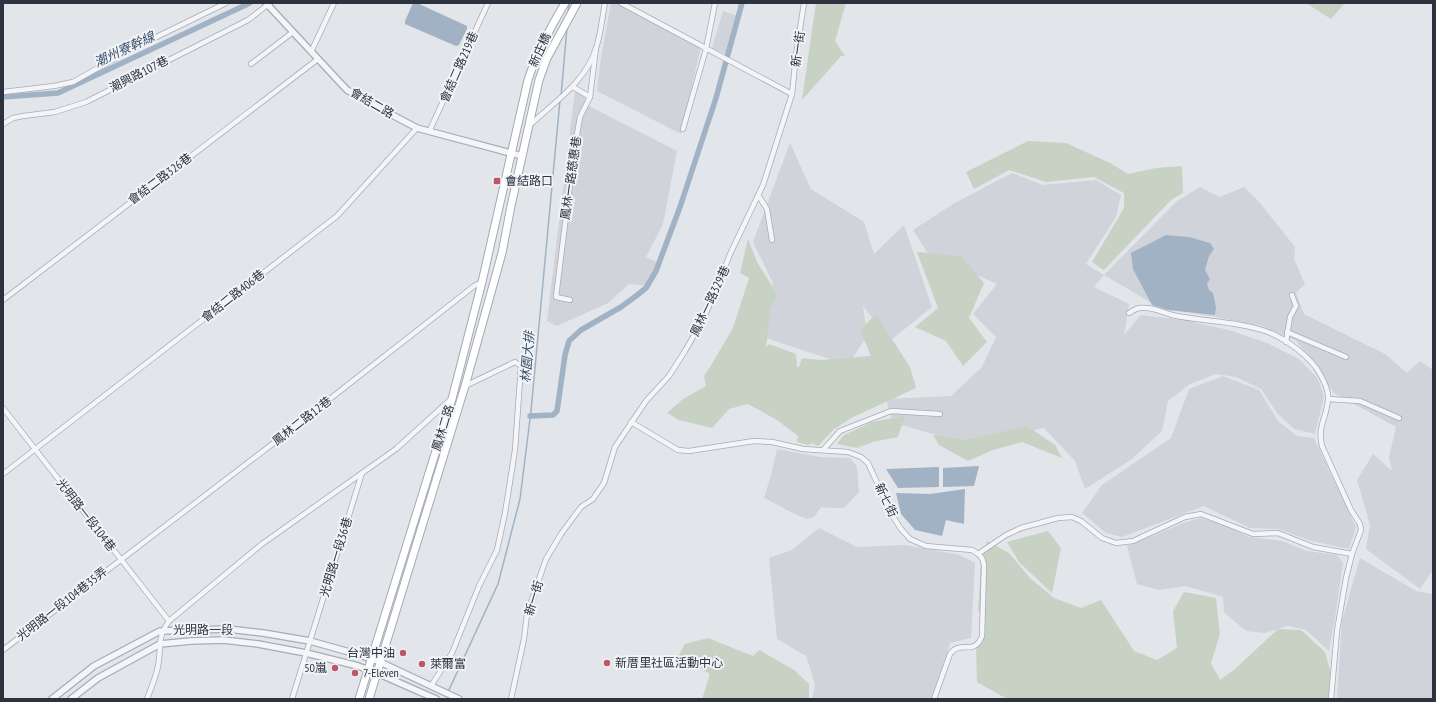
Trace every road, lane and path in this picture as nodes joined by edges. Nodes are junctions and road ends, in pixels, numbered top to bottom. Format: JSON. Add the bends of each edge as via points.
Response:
{"nodes":[{"id":1,"x":226,"y":3,"type":"edge"},
{"id":2,"x":334,"y":3,"type":"edge"},
{"id":3,"x":488,"y":3,"type":"edge"},
{"id":4,"x":565,"y":3,"type":"edge"},
{"id":5,"x":577,"y":3,"type":"edge"},
{"id":6,"x":606,"y":3,"type":"edge"},
{"id":7,"x":621,"y":3,"type":"edge"},
{"id":8,"x":715,"y":3,"type":"edge"},
{"id":9,"x":804,"y":3,"type":"edge"},
{"id":10,"x":268,"y":4,"type":"edge"},
{"id":11,"x":293,"y":32,"type":"junction"},
{"id":12,"x":596,"y":48,"type":"junction"},
{"id":13,"x":706,"y":49,"type":"junction"},
{"id":14,"x":311,"y":52,"type":"junction"},
{"id":15,"x":318,"y":59,"type":"junction"},
{"id":16,"x":251,"y":64,"type":"dead end"},
{"id":17,"x":572,"y":87,"type":"junction"},
{"id":18,"x":3,"y":92,"type":"edge"},
{"id":19,"x":792,"y":94,"type":"junction"},
{"id":20,"x":590,"y":97,"type":"junction"},
{"id":21,"x":3,"y":124,"type":"edge"},
{"id":22,"x":529,"y":126,"type":"junction"},
{"id":23,"x":417,"y":128,"type":"junction"},
{"id":24,"x":683,"y":129,"type":"dead end"},
{"id":25,"x":430,"y":132,"type":"junction"},
{"id":26,"x":510,"y":152,"type":"junction"},
{"id":27,"x":522,"y":156,"type":"junction"},
{"id":28,"x":758,"y":194,"type":"junction"},
{"id":29,"x":772,"y":240,"type":"dead end"},
{"id":30,"x":482,"y":282,"type":"junction"},
{"id":31,"x":1292,"y":295,"type":"dead end"},
{"id":32,"x":3,"y":300,"type":"edge"},
{"id":33,"x":570,"y":300,"type":"dead end"},
{"id":34,"x":1129,"y":313,"type":"dead end"},
{"id":35,"x":1288,"y":332,"type":"junction"},
{"id":36,"x":1286,"y":342,"type":"junction"},
{"id":37,"x":1346,"y":358,"type":"dead end"},
{"id":38,"x":465,"y":386,"type":"junction"},
{"id":39,"x":452,"y":399,"type":"junction"},
{"id":40,"x":1328,"y":399,"type":"junction"},
{"id":41,"x":3,"y":408,"type":"edge"},
{"id":42,"x":940,"y":414,"type":"dead end"},
{"id":43,"x":1398,"y":418,"type":"dead end"},
{"id":44,"x":632,"y":422,"type":"junction"},
{"id":45,"x":35,"y":449,"type":"junction"},
{"id":46,"x":823,"y":450,"type":"junction"},
{"id":47,"x":362,"y":473,"type":"junction"},
{"id":48,"x":3,"y":474,"type":"edge"},
{"id":49,"x":581,"y":506,"type":"joint"},
{"id":50,"x":978,"y":554,"type":"junction"},
{"id":51,"x":1352,"y":554,"type":"junction"},
{"id":52,"x":121,"y":559,"type":"junction"},
{"id":53,"x":169,"y":621,"type":"junction"},
{"id":54,"x":162,"y":631,"type":"junction"},
{"id":55,"x":310,"y":641,"type":"junction"},
{"id":56,"x":160,"y":644,"type":"junction"},
{"id":57,"x":3,"y":650,"type":"edge"},
{"id":58,"x":306,"y":653,"type":"junction"},
{"id":59,"x":371,"y":659,"type":"junction"},
{"id":60,"x":380,"y":662,"type":"junction"},
{"id":61,"x":368,"y":669,"type":"junction"},
{"id":62,"x":377,"y":672,"type":"junction"},
{"id":63,"x":432,"y":687,"type":"junction"},
{"id":64,"x":52,"y":699,"type":"edge"},
{"id":65,"x":71,"y":699,"type":"edge"},
{"id":66,"x":147,"y":699,"type":"edge"},
{"id":67,"x":292,"y":699,"type":"edge"},
{"id":68,"x":359,"y":699,"type":"edge"},
{"id":69,"x":369,"y":699,"type":"edge"},
{"id":70,"x":436,"y":699,"type":"edge"},
{"id":71,"x":459,"y":699,"type":"edge"},
{"id":72,"x":511,"y":699,"type":"edge"},
{"id":73,"x":934,"y":699,"type":"edge"},
{"id":74,"x":1332,"y":699,"type":"edge"}],
"edges":[{"from":1,"to":18,"type":"street","via":[[72,82]]},
{"from":2,"to":14,"type":"street"},
{"from":3,"to":25,"type":"street","name":"會結二路219巷"},
{"from":4,"to":26,"type":"main road","name":"新庄橋","via":[[537,55]]},
{"from":5,"to":22,"type":"main road","name":"新庄橋","via":[[547,58],[539,80]]},
{"from":6,"to":12,"type":"street"},
{"from":7,"to":13,"type":"street"},
{"from":8,"to":13,"type":"street"},
{"from":9,"to":19,"type":"street","name":"新一街"},
{"from":10,"to":11,"type":"street","name":"會結二路"},
{"from":10,"to":21,"type":"street","name":"潮興路107巷","via":[[242,23],[86,102],[55,112],[13,118]]},
{"from":11,"to":14,"type":"street","name":"會結二路"},
{"from":11,"to":16,"type":"street"},
{"from":12,"to":17,"type":"street","via":[[590,64]]},
{"from":12,"to":20,"type":"street","name":"鳳林一路慈惠巷"},
{"from":13,"to":19,"type":"street"},
{"from":13,"to":24,"type":"street"},
{"from":14,"to":15,"type":"street","name":"會結二路"},
{"from":15,"to":23,"type":"street","name":"會結二路","via":[[347,90]]},
{"from":15,"to":32,"type":"street","name":"會結二路326巷"},
{"from":17,"to":20,"type":"street"},
{"from":17,"to":22,"type":"street"},
{"from":19,"to":28,"type":"street","name":"鳳林一路329巷"},
{"from":20,"to":33,"type":"street","name":"鳳林一路慈惠巷","via":[[580,117],[574,152],[556,297]]},
{"from":22,"to":27,"type":"main road","name":"鳳林二路"},
{"from":23,"to":25,"type":"street","name":"會結二路"},
{"from":23,"to":45,"type":"street","name":"會結二路406巷","via":[[337,216]]},
{"from":25,"to":26,"type":"street","name":"會結二路"},
{"from":26,"to":27,"type":"street","name":"會結二路"},
{"from":26,"to":30,"type":"main road","name":"鳳林二路"},
{"from":27,"to":38,"type":"main road","name":"鳳林二路","via":[[502,253]]},
{"from":28,"to":29,"type":"street","via":[[767,209]]},
{"from":28,"to":44,"type":"street","name":"鳳林一路329巷","via":[[704,318],[669,376],[646,401]]},
{"from":30,"to":39,"type":"main road","name":"鳳林二路"},
{"from":30,"to":52,"type":"street","name":"鳳林二路12巷"},
{"from":31,"to":35,"type":"street","via":[[1296,306],[1290,317]]},
{"from":34,"to":36,"type":"street","via":[[1137,308],[1148,308],[1173,315],[1231,323],[1269,332]]},
{"from":35,"to":36,"type":"street"},
{"from":35,"to":37,"type":"street"},
{"from":36,"to":40,"type":"street","via":[[1296,347],[1318,372],[1327,388]]},
{"from":38,"to":60,"type":"main road","name":"鳳林二路"},
{"from":38,"to":63,"type":"street","via":[[515,362],[521,366],[515,450],[497,550],[479,586],[452,653]]},
{"from":39,"to":47,"type":"street","via":[[396,449]]},
{"from":39,"to":59,"type":"main road","name":"鳳林二路"},
{"from":40,"to":43,"type":"street","via":[[1360,401]]},
{"from":40,"to":51,"type":"street","via":[[1320,427],[1320,438],[1327,459],[1360,524],[1361,530]]},
{"from":41,"to":45,"type":"street","name":"光明路一段104巷"},
{"from":42,"to":46,"type":"street","via":[[891,411],[840,431]]},
{"from":44,"to":46,"type":"street","name":"新七街","via":[[678,450],[689,451],[754,441]]},
{"from":44,"to":49,"type":"street","name":"鳳林一路329巷","via":[[615,447],[604,483],[593,499]]},
{"from":45,"to":48,"type":"street","name":"會結二路406巷"},
{"from":45,"to":52,"type":"street","name":"光明路一段104巷"},
{"from":46,"to":50,"type":"street","name":"新七街","via":[[848,452],[868,463],[892,515],[910,539],[926,546],[972,550]]},
{"from":47,"to":53,"type":"street","via":[[262,544]]},
{"from":47,"to":55,"type":"street","name":"光明路一段36巷"},
{"from":49,"to":72,"type":"street","name":"新一街","via":[[546,559],[527,614]]},
{"from":50,"to":51,"type":"street","via":[[1021,528],[1058,518],[1072,517],[1102,538],[1116,543],[1133,541],[1185,517],[1201,514],[1253,534],[1278,533],[1313,547]]},
{"from":50,"to":73,"type":"street","via":[[984,565],[982,636],[978,645],[952,650]]},
{"from":51,"to":74,"type":"street","via":[[1337,631]]},
{"from":52,"to":53,"type":"street","name":"光明路一段104巷"},
{"from":52,"to":57,"type":"street","name":"光明路一段104巷35弄"},
{"from":53,"to":54,"type":"street"},
{"from":54,"to":55,"type":"street","name":"光明路一段","via":[[228,629]]},
{"from":54,"to":56,"type":"street"},
{"from":54,"to":64,"type":"street","name":"光明路一段","via":[[94,666]]},
{"from":55,"to":58,"type":"street","name":"光明路一段36巷"},
{"from":55,"to":59,"type":"street","name":"光明路一段"},
{"from":56,"to":58,"type":"street","name":"光明路一段","via":[[223,640]]},
{"from":56,"to":65,"type":"street","name":"光明路一段","via":[[98,678]]},
{"from":56,"to":66,"type":"street","via":[[158,666]]},
{"from":58,"to":61,"type":"street","name":"光明路一段"},
{"from":58,"to":67,"type":"street","name":"光明路一段36巷"},
{"from":59,"to":60,"type":"street","name":"光明路一段"},
{"from":59,"to":61,"type":"main road","name":"鳳林二路"},
{"from":60,"to":62,"type":"main road","name":"鳳林二路"},
{"from":60,"to":63,"type":"street","name":"光明路一段"},
{"from":61,"to":62,"type":"street","name":"光明路一段"},
{"from":61,"to":68,"type":"main road","name":"鳳林二路"},
{"from":62,"to":69,"type":"main road","name":"鳳林二路"},
{"from":62,"to":70,"type":"street","name":"光明路一段"},
{"from":63,"to":71,"type":"street","name":"光明路一段"}]}
